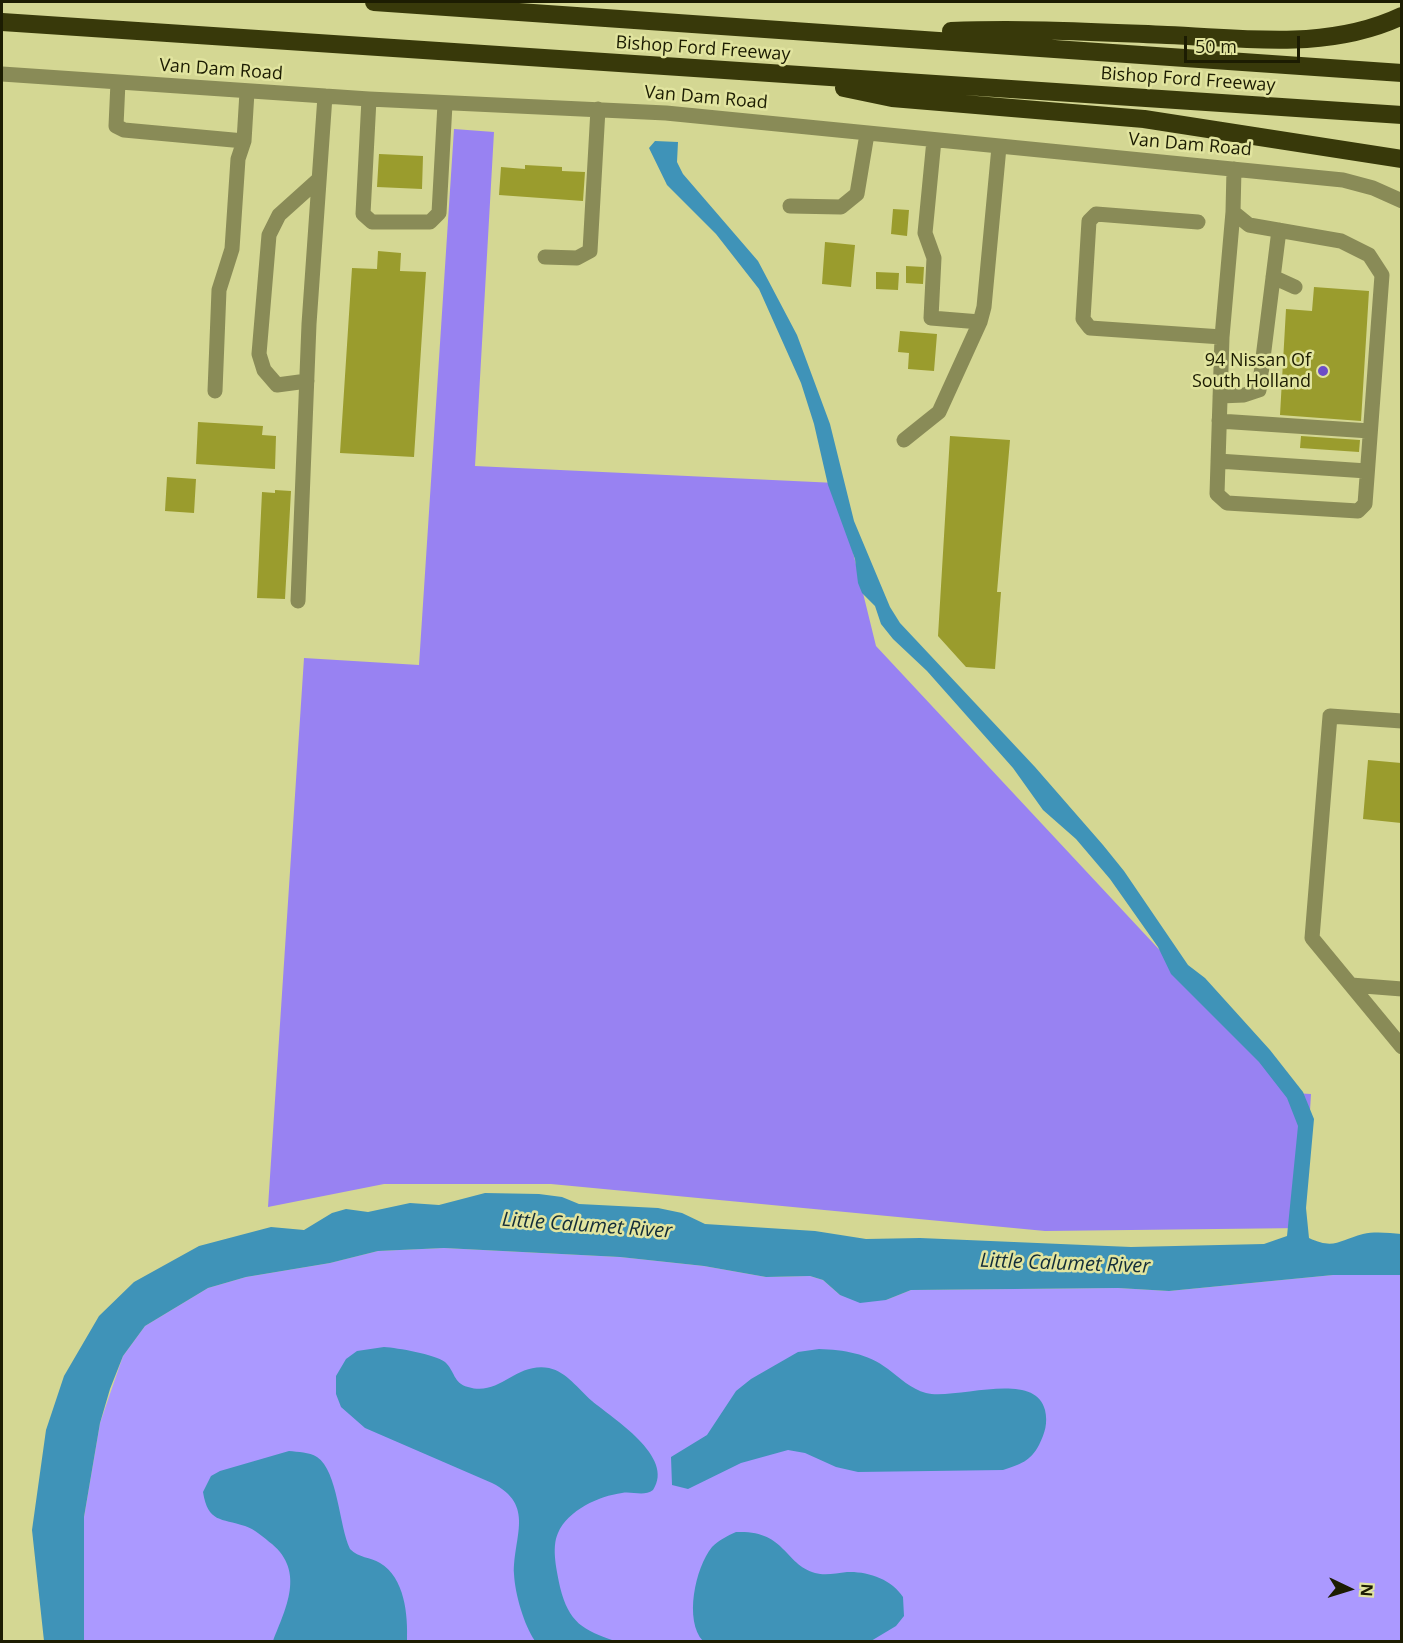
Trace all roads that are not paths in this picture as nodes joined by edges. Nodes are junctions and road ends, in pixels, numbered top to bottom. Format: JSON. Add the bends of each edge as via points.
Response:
{"nodes":[{"id":1,"x":374,"y":2,"type":"edge"},
{"id":2,"x":1401,"y":15,"type":"edge"},
{"id":3,"x":2,"y":22,"type":"edge"},
{"id":4,"x":866,"y":35,"type":"junction"},
{"id":5,"x":1401,"y":73,"type":"edge"},
{"id":6,"x":2,"y":74,"type":"edge"},
{"id":7,"x":778,"y":75,"type":"junction"},
{"id":8,"x":118,"y":82,"type":"junction"},
{"id":9,"x":247,"y":92,"type":"junction"},
{"id":10,"x":325,"y":96,"type":"junction"},
{"id":11,"x":369,"y":99,"type":"junction"},
{"id":12,"x":445,"y":104,"type":"junction"},
{"id":13,"x":598,"y":110,"type":"junction"},
{"id":14,"x":1401,"y":115,"type":"edge"},
{"id":15,"x":867,"y":134,"type":"junction"},
{"id":16,"x":934,"y":140,"type":"junction"},
{"id":17,"x":244,"y":141,"type":"junction"},
{"id":18,"x":999,"y":147,"type":"junction"},
{"id":19,"x":1401,"y":159,"type":"edge"},
{"id":20,"x":1234,"y":169,"type":"junction"},
{"id":21,"x":319,"y":179,"type":"junction"},
{"id":22,"x":1401,"y":201,"type":"edge"},
{"id":23,"x":790,"y":206,"type":"dead end"},
{"id":24,"x":1233,"y":212,"type":"junction"},
{"id":25,"x":1198,"y":222,"type":"dead end"},
{"id":26,"x":1279,"y":230,"type":"junction"},
{"id":27,"x":545,"y":257,"type":"dead end"},
{"id":28,"x":1273,"y":277,"type":"junction"},
{"id":29,"x":1295,"y":287,"type":"dead end"},
{"id":30,"x":980,"y":322,"type":"junction"},
{"id":31,"x":1222,"y":337,"type":"junction"},
{"id":32,"x":307,"y":381,"type":"junction"},
{"id":33,"x":215,"y":391,"type":"dead end"},
{"id":34,"x":1220,"y":396,"type":"junction"},
{"id":35,"x":1219,"y":421,"type":"junction"},
{"id":36,"x":1371,"y":431,"type":"junction"},
{"id":37,"x":904,"y":440,"type":"dead end"},
{"id":38,"x":1218,"y":461,"type":"junction"},
{"id":39,"x":1367,"y":471,"type":"junction"},
{"id":40,"x":298,"y":601,"type":"dead end"},
{"id":41,"x":1401,"y":721,"type":"edge"},
{"id":42,"x":1351,"y":985,"type":"junction"},
{"id":43,"x":1401,"y":989,"type":"edge"},
{"id":44,"x":1401,"y":1047,"type":"edge"}],
"edges":[{"from":1,"to":4,"type":"highway","name":"Bishop Ford Freeway"},
{"from":2,"to":4,"type":"highway","via":[[1354,33],[1296,41],[1020,28]]},
{"from":3,"to":7,"type":"highway","name":"Bishop Ford Freeway"},
{"from":4,"to":5,"type":"highway","name":"Bishop Ford Freeway"},
{"from":6,"to":8,"type":"street","name":"Van Dam Road"},
{"from":7,"to":14,"type":"highway","name":"Bishop Ford Freeway"},
{"from":7,"to":19,"type":"highway","via":[[892,98],[1144,119]]},
{"from":8,"to":9,"type":"street","name":"Van Dam Road"},
{"from":8,"to":17,"type":"street","via":[[116,126],[124,130]]},
{"from":9,"to":10,"type":"street","name":"Van Dam Road"},
{"from":9,"to":17,"type":"street"},
{"from":10,"to":11,"type":"street","name":"Van Dam Road"},
{"from":10,"to":21,"type":"street"},
{"from":11,"to":12,"type":"street","name":"Van Dam Road"},
{"from":11,"to":12,"type":"street","via":[[363,214],[372,222],[430,222],[439,213]]},
{"from":12,"to":13,"type":"street","name":"Van Dam Road"},
{"from":13,"to":15,"type":"street","name":"Van Dam Road","via":[[666,113]]},
{"from":13,"to":27,"type":"street","via":[[590,252],[577,258]]},
{"from":15,"to":16,"type":"street","name":"Van Dam Road"},
{"from":15,"to":23,"type":"street","via":[[857,194],[841,207]]},
{"from":16,"to":18,"type":"street","name":"Van Dam Road"},
{"from":16,"to":30,"type":"street","via":[[925,233],[934,258],[931,318]]},
{"from":17,"to":33,"type":"street","via":[[238,159],[232,249],[219,290]]},
{"from":18,"to":20,"type":"street","name":"Van Dam Road"},
{"from":18,"to":30,"type":"street"},
{"from":20,"to":22,"type":"street","name":"Van Dam Road","via":[[1343,180]]},
{"from":20,"to":24,"type":"street"},
{"from":21,"to":32,"type":"street"},
{"from":21,"to":32,"type":"street","via":[[279,215],[269,235],[259,354],[264,370],[277,385]]},
{"from":24,"to":26,"type":"street","via":[[1249,225]]},
{"from":24,"to":31,"type":"street"},
{"from":25,"to":31,"type":"street","via":[[1096,214],[1089,221],[1083,319],[1090,328]]},
{"from":26,"to":28,"type":"street"},
{"from":26,"to":36,"type":"street","via":[[1341,241],[1368,255],[1382,275]]},
{"from":28,"to":29,"type":"street"},
{"from":28,"to":34,"type":"street","via":[[1259,390]]},
{"from":30,"to":37,"type":"street","via":[[939,412]]},
{"from":31,"to":34,"type":"street"},
{"from":32,"to":40,"type":"street"},
{"from":34,"to":35,"type":"street"},
{"from":35,"to":36,"type":"street"},
{"from":35,"to":38,"type":"street"},
{"from":36,"to":39,"type":"street"},
{"from":38,"to":39,"type":"street"},
{"from":38,"to":39,"type":"street","via":[[1217,494],[1227,503],[1358,512],[1365,504]]},
{"from":41,"to":42,"type":"street","via":[[1330,716],[1312,938]]},
{"from":42,"to":43,"type":"street"},
{"from":42,"to":44,"type":"street"}]}
